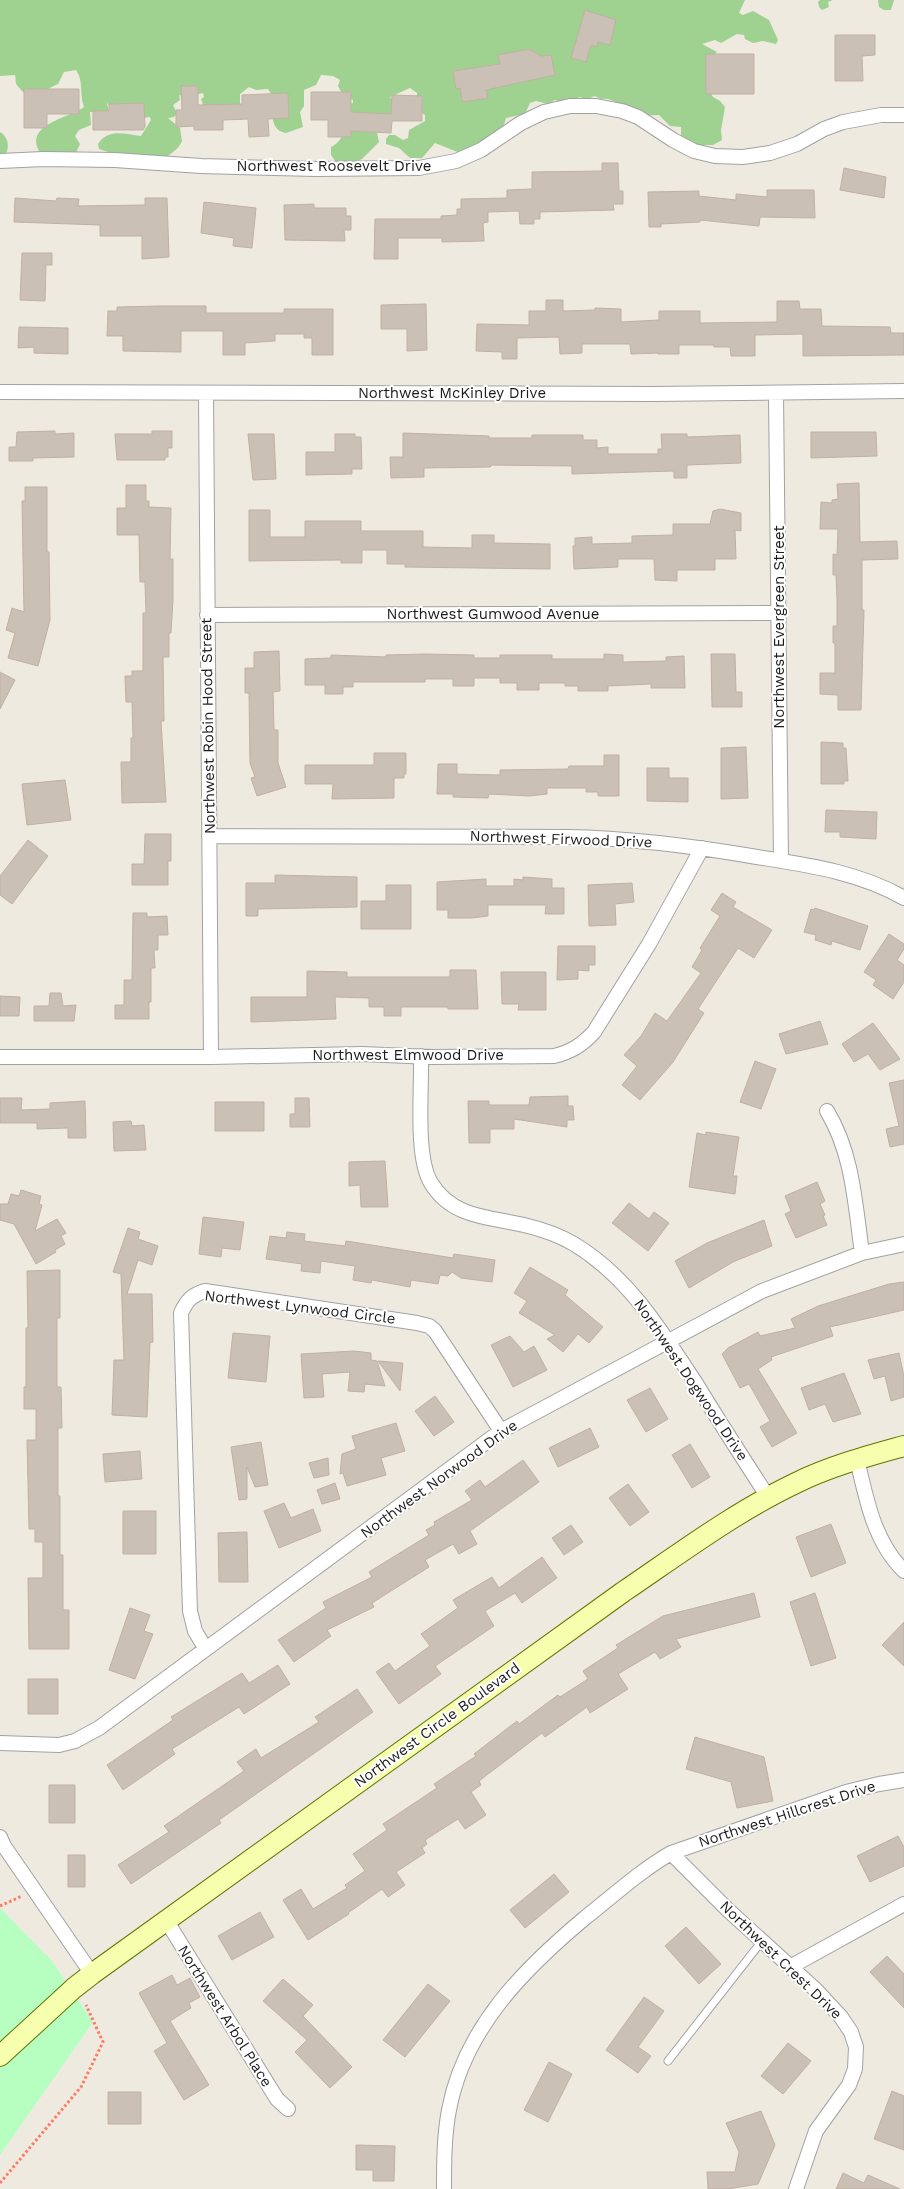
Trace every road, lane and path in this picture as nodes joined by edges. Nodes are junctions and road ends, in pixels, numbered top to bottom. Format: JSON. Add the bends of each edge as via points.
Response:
{"nodes":[{"id":1,"x":904,"y":114,"type":"edge"},
{"id":2,"x":0,"y":161,"type":"edge"},
{"id":3,"x":904,"y":391,"type":"edge"},
{"id":4,"x":0,"y":392,"type":"edge"},
{"id":5,"x":206,"y":394,"type":"junction"},
{"id":6,"x":776,"y":394,"type":"junction"},
{"id":7,"x":779,"y":613,"type":"junction"},
{"id":8,"x":207,"y":616,"type":"junction"},
{"id":9,"x":210,"y":836,"type":"junction"},
{"id":10,"x":702,"y":848,"type":"junction"},
{"id":11,"x":781,"y":861,"type":"junction"},
{"id":12,"x":904,"y":898,"type":"edge"},
{"id":13,"x":421,"y":1056,"type":"junction"},
{"id":14,"x":0,"y":1057,"type":"edge"},
{"id":15,"x":211,"y":1058,"type":"junction"},
{"id":16,"x":827,"y":1112,"type":"dead end"},
{"id":17,"x":904,"y":1244,"type":"edge"},
{"id":18,"x":862,"y":1253,"type":"junction"},
{"id":19,"x":668,"y":1341,"type":"junction"},
{"id":20,"x":501,"y":1431,"type":"junction"},
{"id":21,"x":904,"y":1446,"type":"edge"},
{"id":22,"x":857,"y":1459,"type":"junction"},
{"id":23,"x":768,"y":1497,"type":"junction"},
{"id":24,"x":904,"y":1571,"type":"edge"},
{"id":25,"x":205,"y":1648,"type":"junction"},
{"id":26,"x":0,"y":1743,"type":"edge"},
{"id":27,"x":904,"y":1780,"type":"edge"},
{"id":28,"x":0,"y":1837,"type":"edge"},
{"id":29,"x":671,"y":1853,"type":"junction"},
{"id":30,"x":34,"y":1890,"type":"junction"},
{"id":31,"x":904,"y":1904,"type":"edge"},
{"id":32,"x":0,"y":1906,"type":"edge"},
{"id":33,"x":166,"y":1920,"type":"junction"},
{"id":34,"x":762,"y":1941,"type":"junction"},
{"id":35,"x":790,"y":1967,"type":"junction"},
{"id":36,"x":92,"y":1974,"type":"junction"},
{"id":37,"x":86,"y":2005,"type":"dead end"},
{"id":38,"x":0,"y":2056,"type":"edge"},
{"id":39,"x":668,"y":2061,"type":"dead end"},
{"id":40,"x":288,"y":2109,"type":"dead end"},
{"id":41,"x":0,"y":2183,"type":"edge"},
{"id":42,"x":444,"y":2189,"type":"edge"},
{"id":43,"x":796,"y":2189,"type":"edge"}],
"edges":[{"from":1,"to":2,"type":"street","name":"Northwest Roosevelt Drive","via":[[843,122],[796,144],[770,153],[743,157],[694,151],[638,117],[622,111],[570,106],[529,119],[481,150],[456,160],[419,168],[220,167],[115,160]]},
{"from":3,"to":6,"type":"street","name":"Northwest McKinley Drive"},
{"from":4,"to":5,"type":"street","name":"Northwest McKinley Drive"},
{"from":5,"to":6,"type":"street","name":"Northwest McKinley Drive"},
{"from":5,"to":8,"type":"street","name":"Northwest Robin Hood Street"},
{"from":6,"to":7,"type":"street","name":"Northwest Evergreen Street"},
{"from":7,"to":8,"type":"street","name":"Northwest Gumwood Avenue"},
{"from":7,"to":11,"type":"street","name":"Northwest Evergreen Street"},
{"from":8,"to":9,"type":"street","name":"Northwest Robin Hood Street"},
{"from":9,"to":10,"type":"street","name":"Northwest Firwood Drive","via":[[610,838]]},
{"from":9,"to":15,"type":"street","name":"Northwest Robin Hood Street"},
{"from":10,"to":11,"type":"street","name":"Northwest Firwood Drive"},
{"from":10,"to":13,"type":"street","name":"Northwest Elmwood Drive","via":[[644,952],[586,1041],[554,1056]]},
{"from":11,"to":12,"type":"street","name":"Northwest Firwood Drive","via":[[861,879]]},
{"from":13,"to":15,"type":"street","name":"Northwest Elmwood Drive","via":[[362,1054]]},
{"from":13,"to":19,"type":"street","name":"Northwest Dogwood Drive","via":[[422,1152],[431,1183],[443,1198],[458,1210],[477,1217],[526,1225],[573,1243],[625,1284]]},
{"from":14,"to":15,"type":"street","name":"Northwest Elmwood Drive"},
{"from":16,"to":18,"type":"street","via":[[849,1162]]},
{"from":17,"to":18,"type":"street","name":"Northwest Norwood Drive"},
{"from":18,"to":19,"type":"street","name":"Northwest Norwood Drive","via":[[762,1291]]},
{"from":19,"to":20,"type":"street","name":"Northwest Norwood Drive"},
{"from":19,"to":23,"type":"street","name":"Northwest Dogwood Drive"},
{"from":20,"to":25,"type":"street","name":"Northwest Norwood Drive"},
{"from":20,"to":25,"type":"street","name":"Northwest Lynwood Circle","via":[[429,1326],[205,1291],[194,1294],[181,1313],[183,1410],[190,1611]]},
{"from":21,"to":22,"type":"main road","name":"Northwest Circle Boulevard"},
{"from":22,"to":23,"type":"main road","name":"Northwest Circle Boulevard"},
{"from":22,"to":24,"type":"street","via":[[879,1534]]},
{"from":23,"to":33,"type":"main road","name":"Northwest Circle Boulevard","via":[[623,1592]]},
{"from":25,"to":26,"type":"street","name":"Northwest Norwood Drive","via":[[104,1724],[75,1741],[59,1745]]},
{"from":27,"to":29,"type":"street","name":"Northwest Hillcrest Drive","via":[[846,1792]]},
{"from":28,"to":30,"type":"street"},
{"from":29,"to":34,"type":"street","name":"Northwest Crest Drive"},
{"from":29,"to":42,"type":"street","name":"Northwest Hillcrest Drive","via":[[649,1866],[554,1944],[492,2012],[466,2056],[453,2092],[444,2149]]},
{"from":30,"to":32,"type":"path"},
{"from":30,"to":36,"type":"street"},
{"from":31,"to":35,"type":"street"},
{"from":33,"to":36,"type":"main road","name":"Northwest Circle Boulevard"},
{"from":33,"to":40,"type":"street","name":"Northwest Arbol Place","via":[[277,2099]]},
{"from":34,"to":35,"type":"street","name":"Northwest Crest Drive"},
{"from":34,"to":39,"type":"lane"},
{"from":35,"to":43,"type":"street","name":"Northwest Crest Drive","via":[[841,2017],[851,2032],[857,2058],[849,2085],[816,2131]]},
{"from":36,"to":38,"type":"main road","name":"Northwest Circle Boulevard"},
{"from":37,"to":41,"type":"path","via":[[103,2042],[81,2086]]}]}
